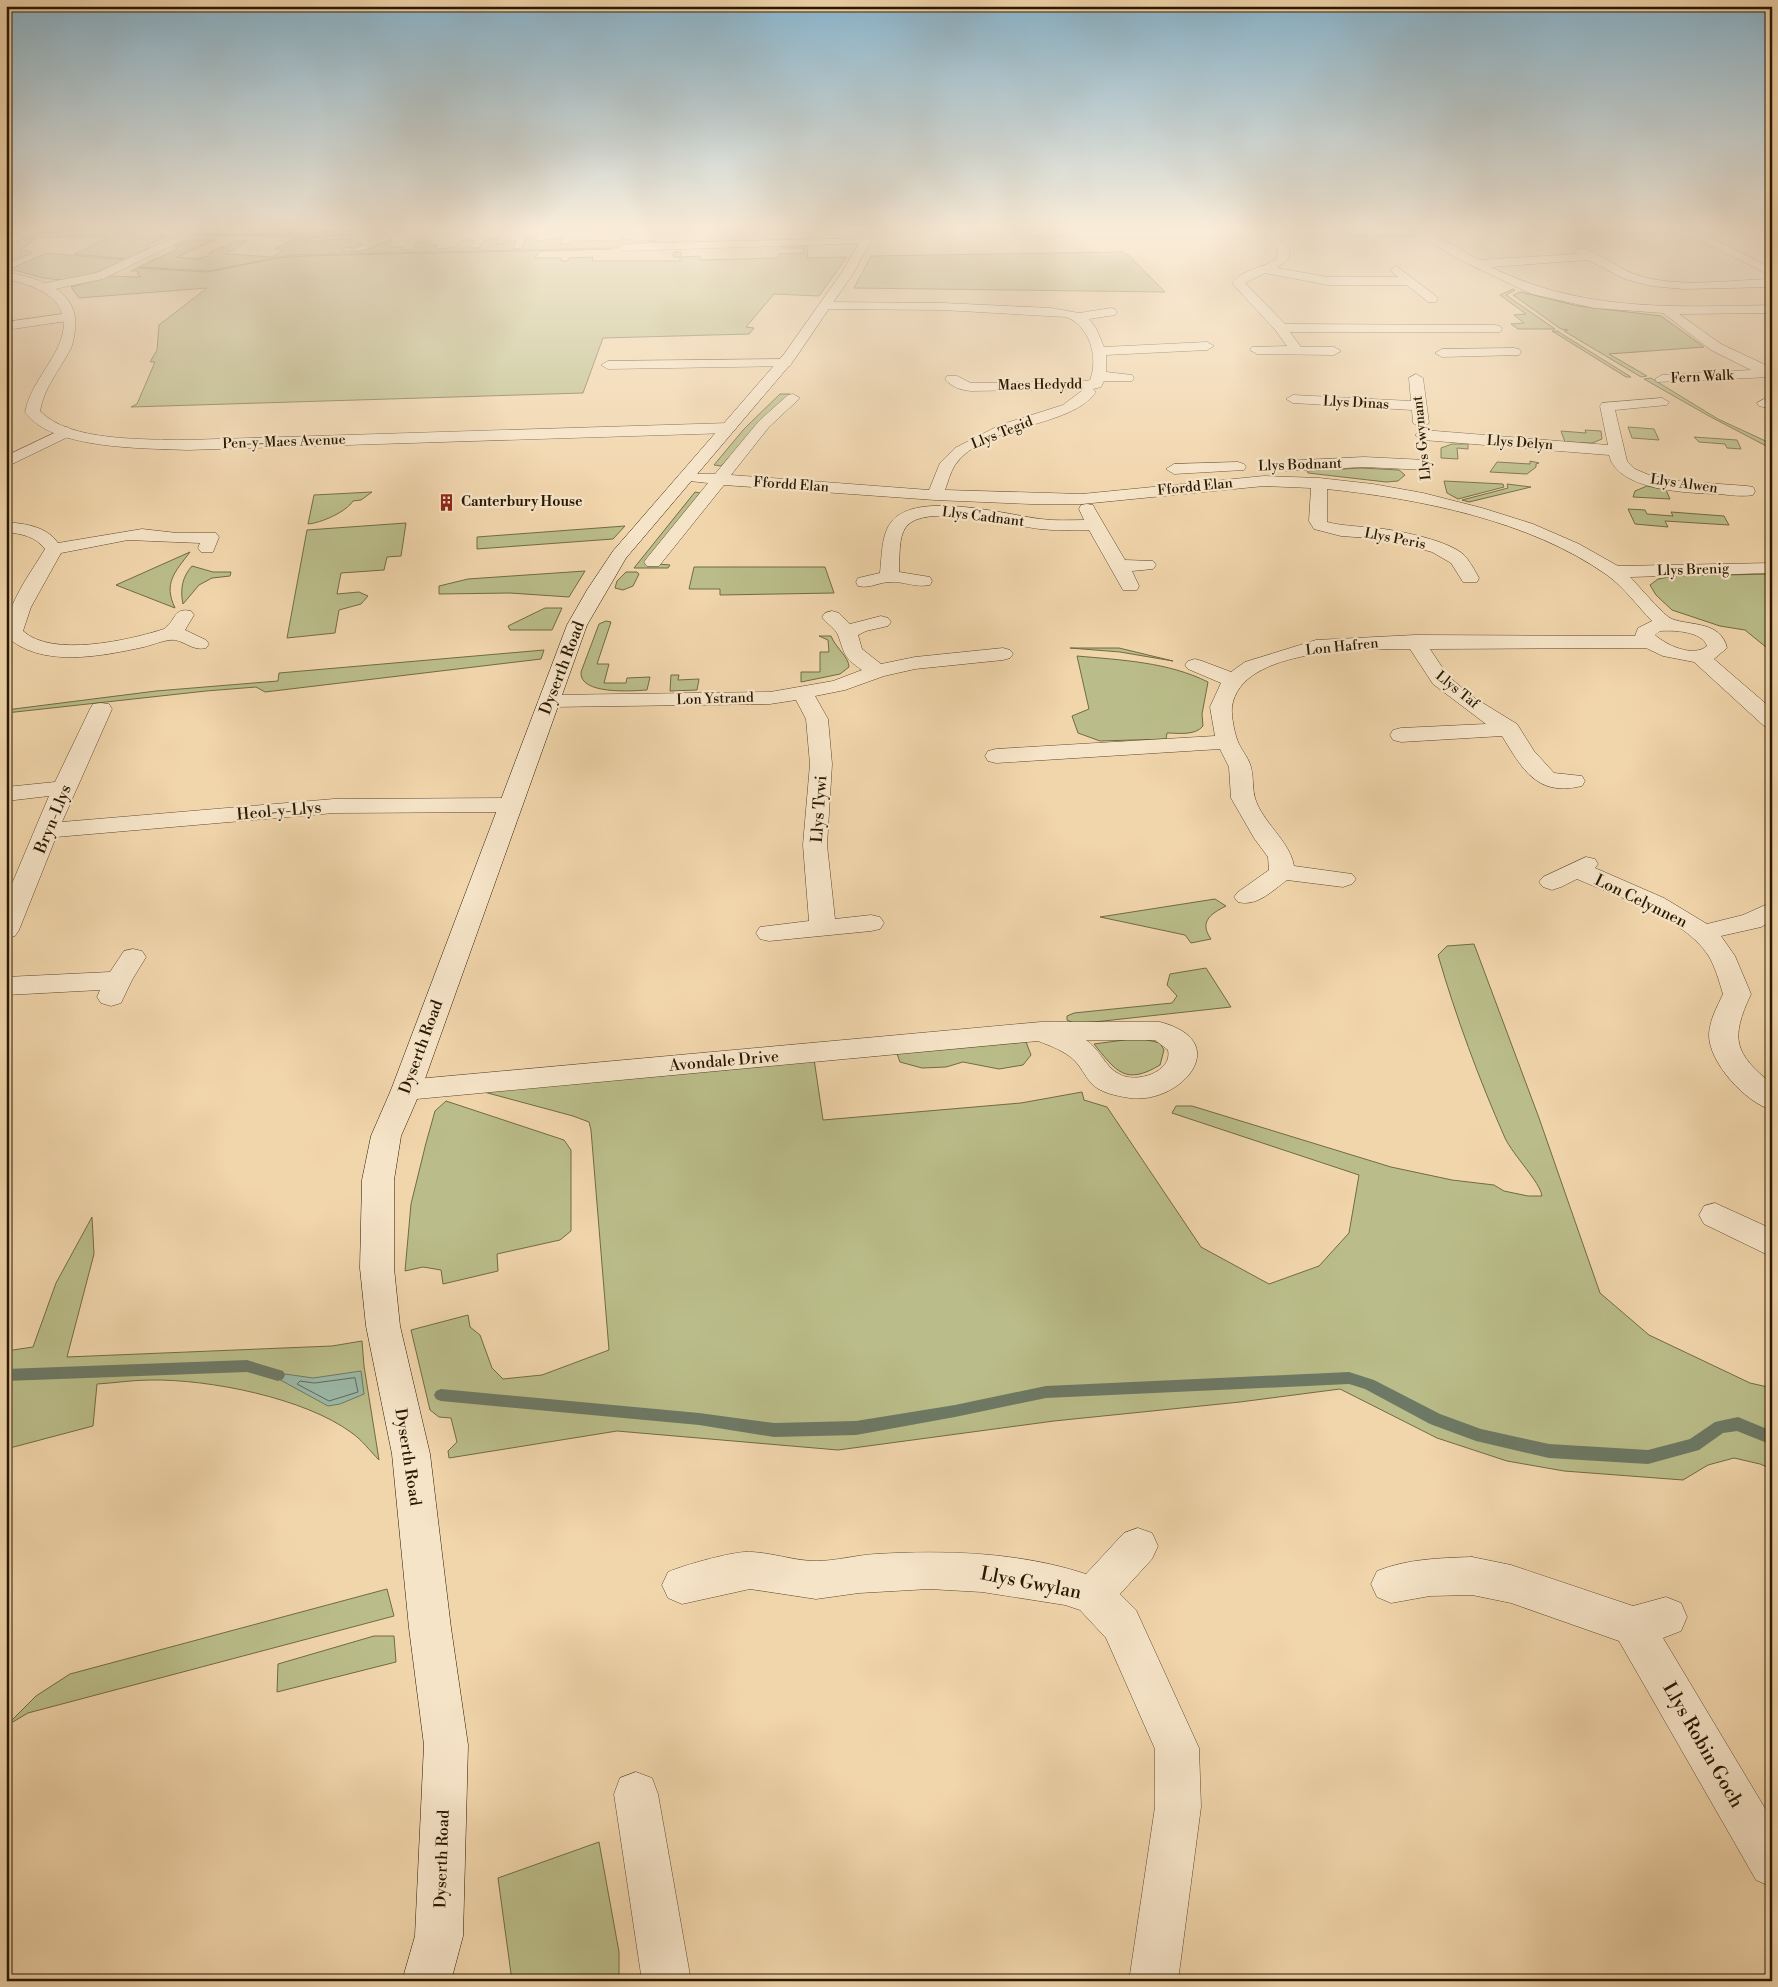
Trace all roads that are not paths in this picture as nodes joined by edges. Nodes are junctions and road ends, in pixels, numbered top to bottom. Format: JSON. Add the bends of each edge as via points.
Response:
{"nodes":[{"id":1,"x":55,"y":320,"type":"edge"},
{"id":2,"x":69,"y":320,"type":"edge"},
{"id":3,"x":817,"y":320,"type":"edge"},
{"id":4,"x":1083,"y":320,"type":"edge"},
{"id":5,"x":1273,"y":320,"type":"edge"},
{"id":6,"x":1680,"y":320,"type":"edge"},
{"id":7,"x":6,"y":326,"type":"edge"},
{"id":8,"x":1281,"y":328,"type":"junction"},
{"id":9,"x":1474,"y":329,"type":"junction"},
{"id":10,"x":1494,"y":329,"type":"dead end"},
{"id":11,"x":1207,"y":346,"type":"dead end"},
{"id":12,"x":1257,"y":350,"type":"dead end"},
{"id":13,"x":1100,"y":351,"type":"junction"},
{"id":14,"x":1297,"y":351,"type":"junction"},
{"id":15,"x":1334,"y":351,"type":"dead end"},
{"id":16,"x":1490,"y":351,"type":"junction"},
{"id":17,"x":1514,"y":352,"type":"dead end"},
{"id":18,"x":1442,"y":353,"type":"dead end"},
{"id":19,"x":785,"y":363,"type":"junction"},
{"id":20,"x":608,"y":365,"type":"dead end"},
{"id":21,"x":1772,"y":373,"type":"edge"},
{"id":22,"x":1100,"y":376,"type":"junction"},
{"id":23,"x":1127,"y":378,"type":"dead end"},
{"id":24,"x":1416,"y":378,"type":"dead end"},
{"id":25,"x":1699,"y":378,"type":"junction"},
{"id":26,"x":952,"y":379,"type":"dead end"},
{"id":27,"x":1662,"y":379,"type":"dead end"},
{"id":28,"x":1719,"y":387,"type":"dead end"},
{"id":29,"x":1089,"y":392,"type":"dead end"},
{"id":30,"x":1293,"y":399,"type":"dead end"},
{"id":31,"x":1662,"y":402,"type":"dead end"},
{"id":32,"x":792,"y":404,"type":"dead end"},
{"id":33,"x":1419,"y":406,"type":"junction"},
{"id":34,"x":1068,"y":408,"type":"junction"},
{"id":35,"x":1084,"y":413,"type":"dead end"},
{"id":36,"x":729,"y":428,"type":"junction"},
{"id":37,"x":68,"y":432,"type":"junction"},
{"id":38,"x":1423,"y":435,"type":"junction"},
{"id":39,"x":1618,"y":451,"type":"junction"},
{"id":40,"x":6,"y":462,"type":"edge"},
{"id":41,"x":1426,"y":465,"type":"junction"},
{"id":42,"x":1174,"y":469,"type":"dead end"},
{"id":43,"x":686,"y":477,"type":"junction"},
{"id":44,"x":718,"y":479,"type":"junction"},
{"id":45,"x":1319,"y":483,"type":"junction"},
{"id":46,"x":1747,"y":491,"type":"dead end"},
{"id":47,"x":935,"y":495,"type":"junction"},
{"id":48,"x":1423,"y":498,"type":"junction"},
{"id":49,"x":1082,"y":499,"type":"junction"},
{"id":50,"x":1094,"y":525,"type":"junction"},
{"id":51,"x":6,"y":527,"type":"edge"},
{"id":52,"x":1326,"y":528,"type":"junction"},
{"id":53,"x":211,"y":538,"type":"dead end"},
{"id":54,"x":1320,"y":546,"type":"dead end"},
{"id":55,"x":54,"y":548,"type":"junction"},
{"id":56,"x":653,"y":562,"type":"dead end"},
{"id":57,"x":1147,"y":565,"type":"dead end"},
{"id":58,"x":1122,"y":566,"type":"junction"},
{"id":59,"x":1772,"y":568,"type":"edge"},
{"id":60,"x":1615,"y":572,"type":"junction"},
{"id":61,"x":890,"y":576,"type":"junction"},
{"id":62,"x":1470,"y":578,"type":"dead end"},
{"id":63,"x":923,"y":581,"type":"dead end"},
{"id":64,"x":865,"y":582,"type":"dead end"},
{"id":65,"x":1130,"y":586,"type":"dead end"},
{"id":66,"x":184,"y":615,"type":"dead end"},
{"id":67,"x":832,"y":617,"type":"dead end"},
{"id":68,"x":881,"y":622,"type":"dead end"},
{"id":69,"x":1666,"y":625,"type":"junction"},
{"id":70,"x":174,"y":632,"type":"junction"},
{"id":71,"x":848,"y":633,"type":"junction"},
{"id":72,"x":1415,"y":641,"type":"junction"},
{"id":73,"x":1650,"y":642,"type":"junction"},
{"id":74,"x":26,"y":644,"type":"junction"},
{"id":75,"x":198,"y":644,"type":"dead end"},
{"id":76,"x":6,"y":650,"type":"edge"},
{"id":77,"x":1003,"y":654,"type":"dead end"},
{"id":78,"x":1699,"y":656,"type":"junction"},
{"id":79,"x":1195,"y":665,"type":"dead end"},
{"id":80,"x":878,"y":671,"type":"junction"},
{"id":81,"x":1233,"y":680,"type":"junction"},
{"id":82,"x":803,"y":693,"type":"junction"},
{"id":83,"x":549,"y":701,"type":"junction"},
{"id":84,"x":101,"y":709,"type":"dead end"},
{"id":85,"x":1772,"y":720,"type":"edge"},
{"id":86,"x":1509,"y":729,"type":"junction"},
{"id":87,"x":1400,"y":735,"type":"dead end"},
{"id":88,"x":1227,"y":742,"type":"junction"},
{"id":89,"x":996,"y":756,"type":"dead end"},
{"id":90,"x":1574,"y":781,"type":"dead end"},
{"id":91,"x":64,"y":788,"type":"junction"},
{"id":92,"x":6,"y":794,"type":"edge"},
{"id":93,"x":509,"y":805,"type":"junction"},
{"id":94,"x":49,"y":830,"type":"junction"},
{"id":95,"x":1282,"y":872,"type":"junction"},
{"id":96,"x":1343,"y":879,"type":"dead end"},
{"id":97,"x":1552,"y":882,"type":"dead end"},
{"id":98,"x":1247,"y":897,"type":"dead end"},
{"id":99,"x":1772,"y":910,"type":"edge"},
{"id":100,"x":871,"y":923,"type":"dead end"},
{"id":101,"x":823,"y":928,"type":"junction"},
{"id":102,"x":6,"y":930,"type":"edge"},
{"id":103,"x":769,"y":933,"type":"dead end"},
{"id":104,"x":1702,"y":933,"type":"junction"},
{"id":105,"x":133,"y":957,"type":"dead end"},
{"id":106,"x":6,"y":986,"type":"edge"},
{"id":107,"x":1041,"y":1032,"type":"dead end"},
{"id":108,"x":406,"y":1090,"type":"junction"},
{"id":109,"x":1772,"y":1100,"type":"edge"},
{"id":110,"x":1715,"y":1215,"type":"dead end"},
{"id":111,"x":1772,"y":1244,"type":"edge"},
{"id":112,"x":1138,"y":1546,"type":"dead end"},
{"id":113,"x":1390,"y":1584,"type":"dead end"},
{"id":114,"x":682,"y":1585,"type":"dead end"},
{"id":115,"x":1093,"y":1596,"type":"junction"},
{"id":116,"x":636,"y":1794,"type":"dead end"},
{"id":117,"x":1772,"y":1864,"type":"edge"},
{"id":118,"x":426,"y":1981,"type":"edge"},
{"id":119,"x":667,"y":1981,"type":"edge"},
{"id":120,"x":1153,"y":1981,"type":"edge"}],
"edges":[{"from":1,"to":7,"type":"street"},
{"from":2,"to":37,"type":"street","name":"Pen-y-Maes Avenue","via":[[64,349],[34,397],[32,412],[44,424]]},
{"from":3,"to":19,"type":"street","name":"Dyserth Road"},
{"from":4,"to":13,"type":"street","name":"Maes Hedydd"},
{"from":5,"to":8,"type":"street"},
{"from":6,"to":21,"type":"street","via":[[1709,344]]},
{"from":8,"to":9,"type":"street"},
{"from":8,"to":14,"type":"street"},
{"from":9,"to":10,"type":"street"},
{"from":9,"to":16,"type":"street","via":[[1490,346]]},
{"from":11,"to":13,"type":"street","via":[[1174,344]]},
{"from":12,"to":14,"type":"street"},
{"from":13,"to":22,"type":"street","name":"Maes Hedydd"},
{"from":14,"to":15,"type":"street"},
{"from":16,"to":17,"type":"street"},
{"from":16,"to":18,"type":"street"},
{"from":19,"to":20,"type":"street","via":[[630,362]]},
{"from":19,"to":36,"type":"street","name":"Dyserth Road"},
{"from":21,"to":25,"type":"street","name":"Fern Walk"},
{"from":22,"to":23,"type":"street"},
{"from":22,"to":26,"type":"street","name":"Maes Hedydd","via":[[1096,384],[1070,386],[971,387]]},
{"from":24,"to":33,"type":"street","name":"Llys Gwynant"},
{"from":25,"to":27,"type":"street","name":"Fern Walk"},
{"from":25,"to":28,"type":"street"},
{"from":29,"to":34,"type":"street","name":"Llys Tegid"},
{"from":30,"to":33,"type":"street","name":"Llys Dinas"},
{"from":31,"to":39,"type":"street","name":"Llys Alwen","via":[[1600,404]]},
{"from":32,"to":44,"type":"street","via":[[764,424]]},
{"from":33,"to":38,"type":"street","name":"Llys Gwynant"},
{"from":34,"to":35,"type":"street"},
{"from":34,"to":47,"type":"street","name":"Llys Tegid","via":[[975,441],[959,451],[949,461]]},
{"from":36,"to":37,"type":"street","name":"Pen-y-Maes Avenue","via":[[187,445],[151,444]]},
{"from":36,"to":43,"type":"street","name":"Dyserth Road"},
{"from":37,"to":40,"type":"street"},
{"from":38,"to":39,"type":"street","name":"Llys Delyn"},
{"from":38,"to":41,"type":"street","name":"Llys Gwynant"},
{"from":39,"to":46,"type":"street","name":"Llys Alwen","via":[[1619,463],[1625,470],[1643,478],[1667,484],[1713,484]]},
{"from":41,"to":42,"type":"street","name":"Llys Bodnant","via":[[1201,462]]},
{"from":41,"to":48,"type":"street","name":"Llys Gwynant","via":[[1428,484]]},
{"from":43,"to":44,"type":"street","name":"Ffordd Elan"},
{"from":43,"to":83,"type":"street","name":"Dyserth Road","via":[[619,555],[596,590],[577,625]]},
{"from":44,"to":47,"type":"street","name":"Ffordd Elan"},
{"from":44,"to":56,"type":"street","via":[[677,543]]},
{"from":45,"to":48,"type":"street","name":"Ffordd Elan"},
{"from":45,"to":49,"type":"street","name":"Ffordd Elan","via":[[1237,482]]},
{"from":45,"to":52,"type":"street","via":[[1318,521]]},
{"from":47,"to":49,"type":"street","name":"Ffordd Elan"},
{"from":48,"to":60,"type":"street","name":"Ffordd Elan","via":[[1527,528],[1573,548]]},
{"from":49,"to":50,"type":"street"},
{"from":50,"to":58,"type":"street"},
{"from":50,"to":61,"type":"street","name":"Llys Cadnant","via":[[1040,524],[960,511],[908,517],[898,524],[895,532]]},
{"from":51,"to":55,"type":"street","via":[[33,531],[47,538]]},
{"from":52,"to":54,"type":"street"},
{"from":52,"to":62,"type":"street","name":"Llys Peris","via":[[1384,534],[1438,548],[1458,559]]},
{"from":53,"to":55,"type":"street","via":[[142,534]]},
{"from":55,"to":74,"type":"street","via":[[21,607],[12,632]]},
{"from":57,"to":58,"type":"street"},
{"from":58,"to":65,"type":"street"},
{"from":59,"to":60,"type":"street","name":"Llys Brenig"},
{"from":60,"to":69,"type":"street","name":"Ffordd Elan"},
{"from":61,"to":63,"type":"street"},
{"from":61,"to":64,"type":"street"},
{"from":66,"to":70,"type":"street"},
{"from":67,"to":71,"type":"street"},
{"from":68,"to":71,"type":"street","via":[[860,626]]},
{"from":69,"to":73,"type":"street","via":[[1649,628],[1645,632]]},
{"from":69,"to":78,"type":"street","via":[[1693,629],[1714,640],[1717,648],[1714,652]]},
{"from":70,"to":74,"type":"street","via":[[149,640],[73,651]]},
{"from":70,"to":75,"type":"street"},
{"from":71,"to":80,"type":"street","via":[[848,644],[856,656]]},
{"from":72,"to":73,"type":"street","name":"Lon Hafren"},
{"from":72,"to":81,"type":"street","name":"Lon Hafren","via":[[1316,646],[1252,666]]},
{"from":72,"to":86,"type":"street","name":"Llys Taf","via":[[1440,680]]},
{"from":73,"to":78,"type":"street","via":[[1666,651]]},
{"from":74,"to":76,"type":"street"},
{"from":77,"to":80,"type":"street","name":"Lon Ystrand"},
{"from":78,"to":85,"type":"street"},
{"from":79,"to":81,"type":"street"},
{"from":80,"to":82,"type":"street","name":"Lon Ystrand","via":[[838,686]]},
{"from":81,"to":88,"type":"street","via":[[1221,707]]},
{"from":82,"to":83,"type":"street","name":"Lon Ystrand","via":[[742,699]]},
{"from":82,"to":101,"type":"street","name":"Llys Tywi","via":[[817,719],[822,764],[816,845]]},
{"from":83,"to":93,"type":"street","name":"Dyserth Road"},
{"from":84,"to":91,"type":"street","name":"Bryn-Llys"},
{"from":86,"to":87,"type":"street","name":"Llys Taf"},
{"from":86,"to":90,"type":"street","name":"Llys Taf","via":[[1548,780]]},
{"from":88,"to":89,"type":"street"},
{"from":88,"to":95,"type":"street","via":[[1240,767],[1244,798],[1280,856]]},
{"from":91,"to":92,"type":"street"},
{"from":91,"to":94,"type":"street","name":"Bryn-Llys"},
{"from":93,"to":94,"type":"street","name":"Heol-y-Llys","via":[[334,806]]},
{"from":93,"to":108,"type":"street","name":"Dyserth Road"},
{"from":94,"to":102,"type":"street","name":"Bryn-Llys"},
{"from":95,"to":96,"type":"street"},
{"from":95,"to":98,"type":"street"},
{"from":97,"to":104,"type":"street","name":"Lon Celynnen","via":[[1582,867],[1683,919]]},
{"from":99,"to":104,"type":"street","name":"Lon Celynnen","via":[[1752,921]]},
{"from":100,"to":101,"type":"street"},
{"from":101,"to":103,"type":"street"},
{"from":104,"to":109,"type":"street","name":"Lon Celynnen","via":[[1719,950],[1737,994],[1724,1023],[1724,1044],[1733,1064]]},
{"from":105,"to":106,"type":"street","via":[[114,990]]},
{"from":107,"to":108,"type":"street","name":"Avondale Drive"},
{"from":108,"to":118,"type":"street","name":"Dyserth Road","via":[[386,1136],[378,1180],[377,1268],[383,1326],[411,1454],[446,1746],[439,1936]]},
{"from":110,"to":111,"type":"street"},
{"from":112,"to":115,"type":"street"},
{"from":113,"to":117,"type":"street","name":"Llys Robin Goch","via":[[1430,1577],[1472,1576],[1650,1622]]},
{"from":114,"to":115,"type":"street","name":"Llys Gwylan","via":[[750,1570],[816,1580],[929,1570],[982,1573],[1065,1586]]},
{"from":115,"to":120,"type":"street","name":"Llys Gwylan","via":[[1121,1624],[1176,1748],[1178,1807]]},
{"from":116,"to":119,"type":"street"}]}
